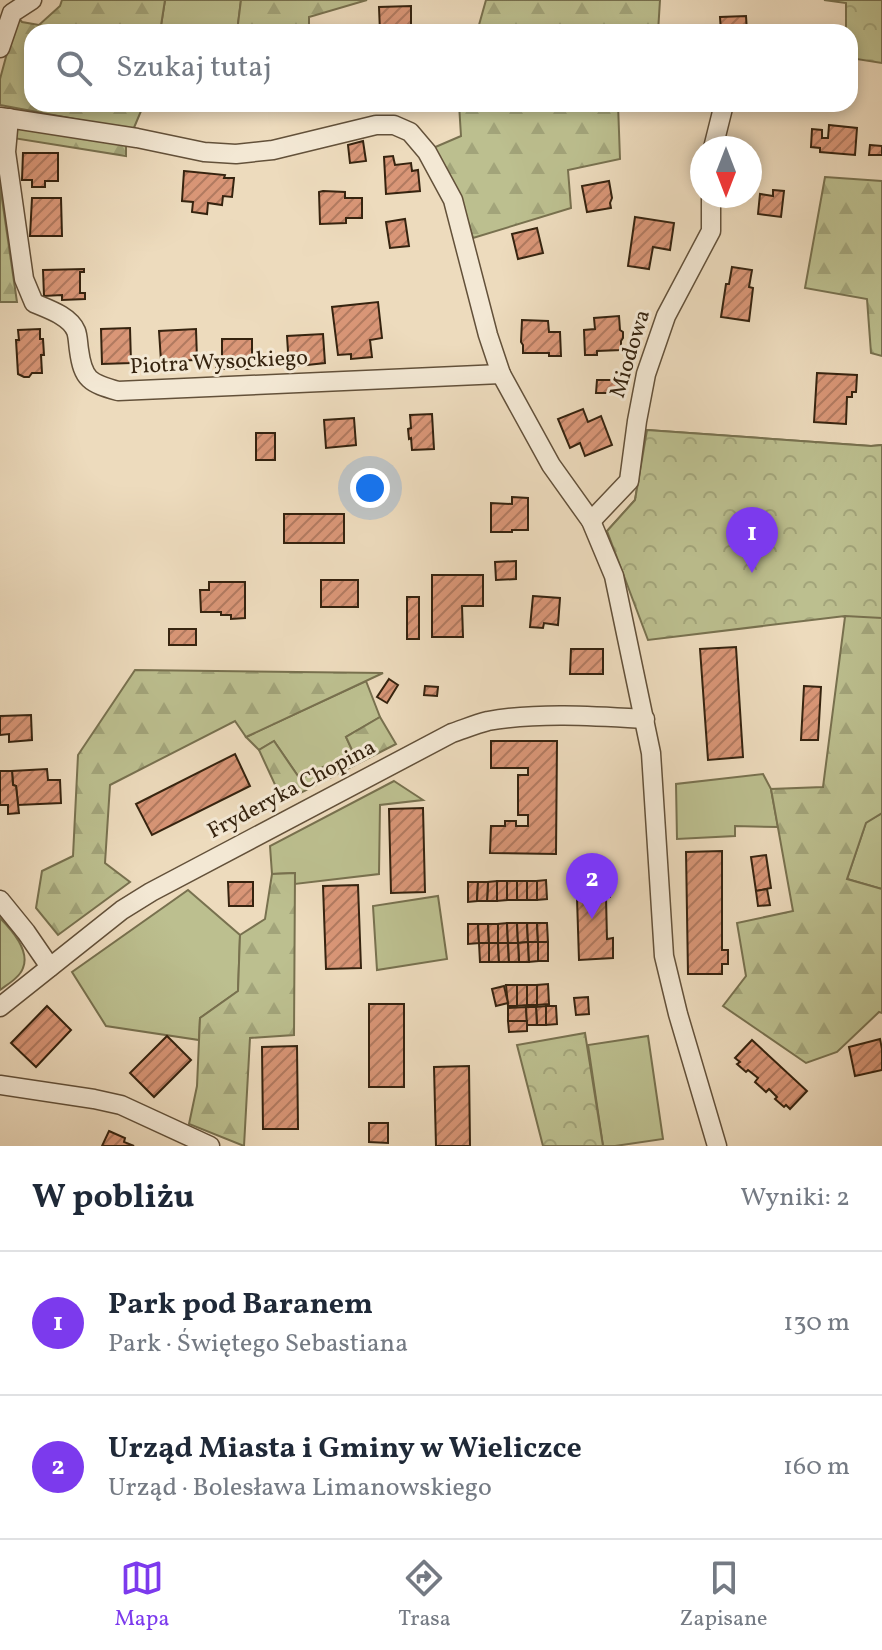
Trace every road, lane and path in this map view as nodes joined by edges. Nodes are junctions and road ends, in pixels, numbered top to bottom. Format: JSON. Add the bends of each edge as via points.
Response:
{"nodes":[{"id":1,"x":32,"y":0,"type":"edge"},
{"id":2,"x":0,"y":48,"type":"edge"},
{"id":3,"x":722,"y":112,"type":"edge"},
{"id":4,"x":5,"y":117,"type":"edge"},
{"id":5,"x":716,"y":136,"type":"edge"},
{"id":6,"x":711,"y":208,"type":"edge"},
{"id":7,"x":501,"y":374,"type":"junction"},
{"id":8,"x":591,"y":521,"type":"junction"},
{"id":9,"x":645,"y":719,"type":"junction"},
{"id":10,"x":0,"y":900,"type":"edge"},
{"id":11,"x":50,"y":967,"type":"junction"},
{"id":12,"x":0,"y":1007,"type":"edge"},
{"id":13,"x":0,"y":1085,"type":"edge"},
{"id":14,"x":210,"y":1146,"type":"edge"},
{"id":15,"x":717,"y":1146,"type":"edge"}],
"edges":[{"from":1,"to":2,"type":"street","via":[[12,13]]},
{"from":3,"to":5,"type":"street"},
{"from":4,"to":7,"type":"street","via":[[236,154],[376,125],[410,132],[453,200]]},
{"from":4,"to":7,"type":"street","name":"Piotra Wysockiego","via":[[24,279],[34,303],[76,331],[82,369],[96,385],[118,391]]},
{"from":6,"to":8,"type":"street","name":"Miodowa","via":[[711,231],[666,316],[646,374],[629,481]]},
{"from":7,"to":8,"type":"street","via":[[551,465]]},
{"from":8,"to":9,"type":"street","via":[[614,576]]},
{"from":9,"to":11,"type":"street","name":"Fryderyka Chopina","via":[[514,717],[452,733],[151,892]]},
{"from":9,"to":15,"type":"street","via":[[664,956]]},
{"from":10,"to":11,"type":"street"},
{"from":11,"to":12,"type":"street","name":"Fryderyka Chopina"},
{"from":13,"to":14,"type":"street","via":[[121,1105]]}]}
